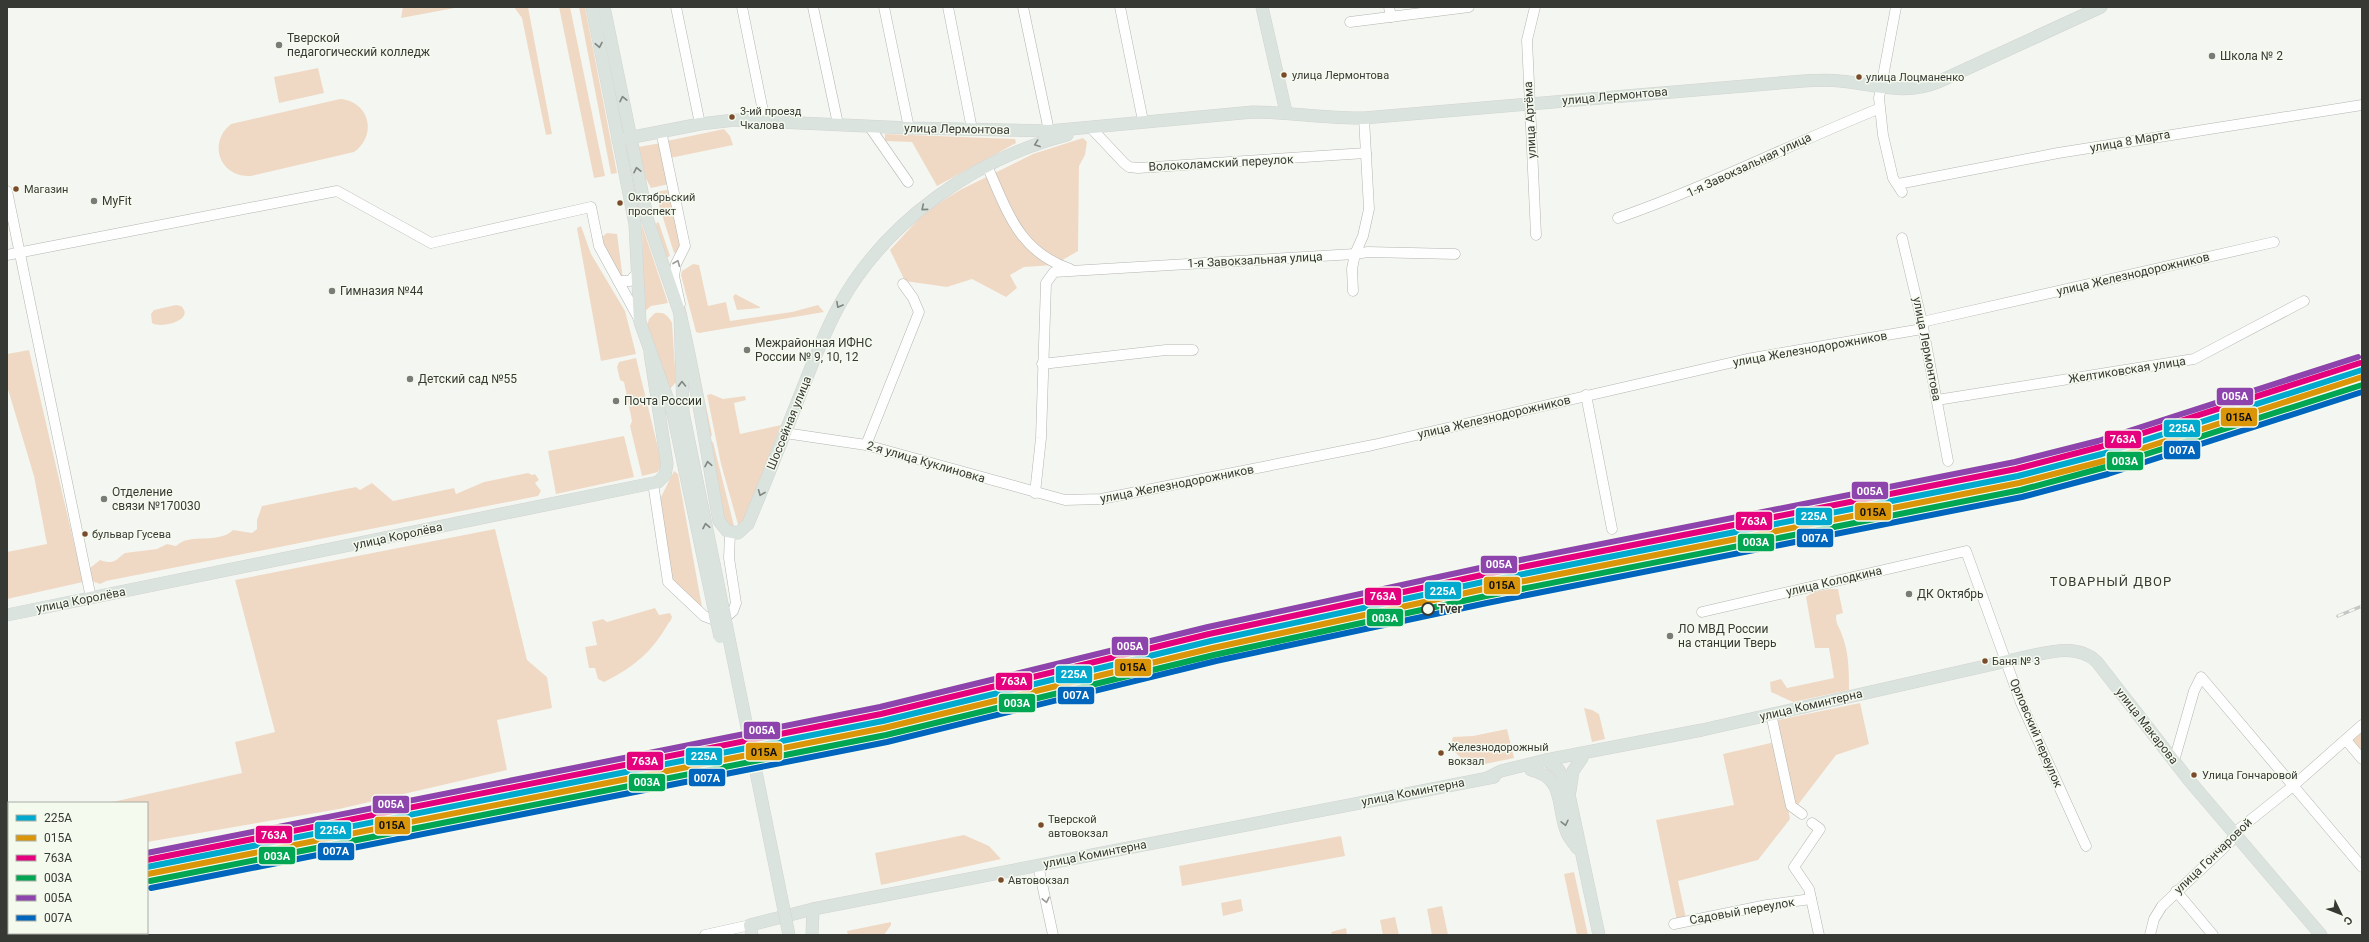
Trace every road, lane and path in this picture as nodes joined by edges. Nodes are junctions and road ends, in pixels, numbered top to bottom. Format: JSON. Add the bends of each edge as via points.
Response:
{"nodes":[{"id":1,"x":592,"y":7,"type":"edge"},
{"id":2,"x":604,"y":7,"type":"edge"},
{"id":3,"x":676,"y":7,"type":"edge"},
{"id":4,"x":742,"y":7,"type":"edge"},
{"id":5,"x":813,"y":7,"type":"edge"},
{"id":6,"x":884,"y":7,"type":"edge"},
{"id":7,"x":948,"y":7,"type":"edge"},
{"id":8,"x":1022,"y":7,"type":"edge"},
{"id":9,"x":1120,"y":7,"type":"edge"},
{"id":10,"x":1262,"y":7,"type":"edge"},
{"id":11,"x":1389,"y":7,"type":"edge"},
{"id":12,"x":1469,"y":7,"type":"edge"},
{"id":13,"x":1535,"y":7,"type":"edge"},
{"id":14,"x":1896,"y":7,"type":"edge"},
{"id":15,"x":2102,"y":7,"type":"edge"},
{"id":16,"x":1439,"y":9,"type":"edge"},
{"id":17,"x":1391,"y":17,"type":"junction"},
{"id":18,"x":1350,"y":22,"type":"dead end"},
{"id":19,"x":1881,"y":87,"type":"junction"},
{"id":20,"x":1529,"y":104,"type":"junction"},
{"id":21,"x":2362,"y":105,"type":"edge"},
{"id":22,"x":1878,"y":109,"type":"junction"},
{"id":23,"x":1286,"y":112,"type":"junction"},
{"id":24,"x":1364,"y":118,"type":"junction"},
{"id":25,"x":765,"y":121,"type":"junction"},
{"id":26,"x":1143,"y":121,"type":"junction"},
{"id":27,"x":700,"y":124,"type":"junction"},
{"id":28,"x":838,"y":124,"type":"junction"},
{"id":29,"x":869,"y":126,"type":"junction"},
{"id":30,"x":909,"y":128,"type":"junction"},
{"id":31,"x":1097,"y":128,"type":"junction"},
{"id":32,"x":972,"y":129,"type":"junction"},
{"id":33,"x":661,"y":131,"type":"junction"},
{"id":34,"x":1049,"y":131,"type":"junction"},
{"id":35,"x":631,"y":137,"type":"junction"},
{"id":36,"x":618,"y":140,"type":"junction"},
{"id":37,"x":1366,"y":153,"type":"junction"},
{"id":38,"x":987,"y":166,"type":"junction"},
{"id":39,"x":908,"y":182,"type":"dead end"},
{"id":40,"x":7,"y":191,"type":"edge"},
{"id":41,"x":1618,"y":218,"type":"dead end"},
{"id":42,"x":1536,"y":235,"type":"dead end"},
{"id":43,"x":1902,"y":238,"type":"dead end"},
{"id":44,"x":2274,"y":242,"type":"dead end"},
{"id":45,"x":20,"y":252,"type":"junction"},
{"id":46,"x":1355,"y":254,"type":"junction"},
{"id":47,"x":1455,"y":254,"type":"dead end"},
{"id":48,"x":7,"y":255,"type":"edge"},
{"id":49,"x":1074,"y":270,"type":"junction"},
{"id":50,"x":636,"y":274,"type":"junction"},
{"id":51,"x":618,"y":281,"type":"junction"},
{"id":52,"x":903,"y":284,"type":"dead end"},
{"id":53,"x":1353,"y":291,"type":"dead end"},
{"id":54,"x":2304,"y":301,"type":"dead end"},
{"id":55,"x":680,"y":314,"type":"junction"},
{"id":56,"x":639,"y":318,"type":"junction"},
{"id":57,"x":1922,"y":325,"type":"junction"},
{"id":58,"x":1193,"y":350,"type":"dead end"},
{"id":59,"x":1042,"y":364,"type":"junction"},
{"id":60,"x":660,"y":395,"type":"junction"},
{"id":61,"x":1586,"y":395,"type":"junction"},
{"id":62,"x":1937,"y":400,"type":"junction"},
{"id":63,"x":785,"y":433,"type":"junction"},
{"id":64,"x":866,"y":444,"type":"junction"},
{"id":65,"x":1948,"y":461,"type":"dead end"},
{"id":66,"x":653,"y":483,"type":"junction"},
{"id":67,"x":1035,"y":493,"type":"junction"},
{"id":68,"x":1065,"y":500,"type":"joint"},
{"id":69,"x":1612,"y":529,"type":"dead end"},
{"id":70,"x":730,"y":533,"type":"junction"},
{"id":71,"x":1966,"y":551,"type":"joint"},
{"id":72,"x":709,"y":565,"type":"junction"},
{"id":73,"x":90,"y":598,"type":"junction"},
{"id":74,"x":1702,"y":612,"type":"dead end"},
{"id":75,"x":7,"y":615,"type":"edge"},
{"id":76,"x":2006,"y":662,"type":"junction"},
{"id":77,"x":1771,"y":714,"type":"junction"},
{"id":78,"x":2362,"y":725,"type":"edge"},
{"id":79,"x":2346,"y":740,"type":"junction"},
{"id":80,"x":1578,"y":756,"type":"junction"},
{"id":81,"x":2362,"y":759,"type":"edge"},
{"id":82,"x":2174,"y":761,"type":"junction"},
{"id":83,"x":1555,"y":764,"type":"junction"},
{"id":84,"x":1531,"y":770,"type":"junction"},
{"id":85,"x":1487,"y":778,"type":"junction"},
{"id":86,"x":2293,"y":786,"type":"junction"},
{"id":87,"x":1557,"y":788,"type":"junction"},
{"id":88,"x":1570,"y":799,"type":"junction"},
{"id":89,"x":1802,"y":814,"type":"dead end"},
{"id":90,"x":1812,"y":823,"type":"dead end"},
{"id":91,"x":2235,"y":835,"type":"junction"},
{"id":92,"x":2086,"y":846,"type":"dead end"},
{"id":93,"x":1582,"y":854,"type":"junction"},
{"id":94,"x":1038,"y":865,"type":"junction"},
{"id":95,"x":2362,"y":867,"type":"edge"},
{"id":96,"x":2176,"y":891,"type":"junction"},
{"id":97,"x":1811,"y":899,"type":"junction"},
{"id":98,"x":813,"y":909,"type":"junction"},
{"id":99,"x":1674,"y":924,"type":"dead end"},
{"id":100,"x":751,"y":930,"type":"edge"},
{"id":101,"x":705,"y":935,"type":"edge"},
{"id":102,"x":782,"y":935,"type":"edge"},
{"id":103,"x":788,"y":935,"type":"edge"},
{"id":104,"x":812,"y":935,"type":"edge"},
{"id":105,"x":1053,"y":935,"type":"edge"},
{"id":106,"x":1599,"y":935,"type":"edge"},
{"id":107,"x":1819,"y":935,"type":"edge"},
{"id":108,"x":2150,"y":935,"type":"edge"},
{"id":109,"x":2213,"y":935,"type":"edge"},
{"id":110,"x":2321,"y":935,"type":"edge"}],
"edges":[{"from":1,"to":36,"type":"main road","one_way":true},
{"from":35,"to":2,"type":"main road","one_way":true},
{"from":3,"to":27,"type":"street"},
{"from":4,"to":25,"type":"street"},
{"from":5,"to":28,"type":"street"},
{"from":6,"to":30,"type":"street"},
{"from":7,"to":32,"type":"street"},
{"from":8,"to":34,"type":"street"},
{"from":9,"to":26,"type":"street"},
{"from":10,"to":23,"type":"main road"},
{"from":11,"to":17,"type":"street"},
{"from":12,"to":16,"type":"street"},
{"from":13,"to":20,"type":"street","name":"улица Артёма","via":[[1527,40]]},
{"from":14,"to":19,"type":"street"},
{"from":15,"to":19,"type":"main road","name":"улица Лермонтова","via":[[1934,84],[1912,89]]},
{"from":16,"to":17,"type":"street"},
{"from":17,"to":18,"type":"street"},
{"from":19,"to":20,"type":"main road","name":"улица Лермонтова","via":[[1839,80],[1791,82]]},
{"from":19,"to":22,"type":"street"},
{"from":20,"to":24,"type":"main road","name":"улица Лермонтова"},
{"from":20,"to":42,"type":"street","name":"улица Артёма"},
{"from":21,"to":22,"type":"street","name":"улица 8 Марта","via":[[2058,153],[1900,188],[1893,178]]},
{"from":22,"to":41,"type":"street","name":"1-я Завокзальная улица","via":[[1674,199]]},
{"from":23,"to":24,"type":"main road","name":"улица Лермонтова","via":[[1326,118]]},
{"from":23,"to":26,"type":"main road","name":"улица Лермонтова","via":[[1253,112]]},
{"from":24,"to":37,"type":"street"},
{"from":25,"to":27,"type":"main road","name":"улица Лермонтова"},
{"from":25,"to":28,"type":"main road","name":"улица Лермонтова"},
{"from":26,"to":31,"type":"main road","name":"улица Лермонтова"},
{"from":27,"to":33,"type":"main road","name":"улица Лермонтова"},
{"from":28,"to":29,"type":"main road","name":"улица Лермонтова"},
{"from":29,"to":30,"type":"main road","name":"улица Лермонтова"},
{"from":29,"to":39,"type":"street"},
{"from":30,"to":32,"type":"main road","name":"улица Лермонтова"},
{"from":31,"to":34,"type":"main road","name":"улица Лермонтова"},
{"from":31,"to":37,"type":"street","name":"Волоколамский переулок","via":[[1124,163],[1129,167],[1138,168]]},
{"from":31,"to":38,"type":"main road","name":"Шоссейная улица","one_way":true,"via":[[1038,144]]},
{"from":32,"to":34,"type":"main road","name":"улица Лермонтова"},
{"from":33,"to":35,"type":"main road","name":"улица Лермонтова"},
{"from":55,"to":33,"type":"street","one_way":true,"via":[[680,295],[674,276],[676,264],[685,246]]},
{"from":35,"to":36,"type":"main road","name":"улица Лермонтова"},
{"from":55,"to":35,"type":"main road","one_way":true,"via":[[648,222]]},
{"from":36,"to":50,"type":"main road","via":[[634,224]]},
{"from":37,"to":46,"type":"street","via":[[1369,209],[1363,236]]},
{"from":38,"to":49,"type":"street","via":[[1018,231],[1032,248],[1053,263]]},
{"from":38,"to":63,"type":"main road","name":"Шоссейная улица","one_way":true,"via":[[925,206],[888,241],[865,268],[834,315]]},
{"from":40,"to":45,"type":"street"},
{"from":43,"to":57,"type":"street","name":"улица Лермонтова"},
{"from":44,"to":57,"type":"street","name":"улица Железнодорожников"},
{"from":45,"to":48,"type":"street"},
{"from":45,"to":51,"type":"street","via":[[337,191],[431,243],[591,207],[599,246]]},
{"from":45,"to":73,"type":"street"},
{"from":46,"to":47,"type":"street","name":"1-я Завокзальная улица"},
{"from":46,"to":49,"type":"street","name":"1-я Завокзальная улица"},
{"from":46,"to":53,"type":"street","via":[[1352,269]]},
{"from":49,"to":59,"type":"street","name":"1-я Завокзальная улица","via":[[1054,272],[1046,283]]},
{"from":50,"to":51,"type":"street","via":[[630,281]]},
{"from":50,"to":56,"type":"main road"},
{"from":51,"to":56,"type":"street"},
{"from":52,"to":64,"type":"street","via":[[919,312]]},
{"from":54,"to":62,"type":"street","name":"Желтиковская улица","via":[[2194,359]]},
{"from":70,"to":55,"type":"main road","one_way":true,"via":[[719,521],[692,362]]},
{"from":72,"to":55,"type":"main road","one_way":true,"via":[[683,412]]},
{"from":56,"to":60,"type":"main road"},
{"from":57,"to":61,"type":"street","name":"улица Железнодорожников","via":[[1747,359]]},
{"from":57,"to":62,"type":"street","name":"улица Лермонтова"},
{"from":58,"to":59,"type":"street","via":[[1166,350]]},
{"from":59,"to":67,"type":"street","via":[[1040,438]]},
{"from":60,"to":66,"type":"main road","via":[[667,468],[663,478]]},
{"from":60,"to":72,"type":"main road","via":[[673,414]]},
{"from":61,"to":68,"type":"street","name":"улица Железнодорожников","via":[[1373,445],[1101,499]]},
{"from":61,"to":69,"type":"street"},
{"from":62,"to":65,"type":"street","name":"улица Лермонтова"},
{"from":63,"to":64,"type":"street","name":"2-я улица Куклиновка"},
{"from":63,"to":70,"type":"main road","name":"Шоссейная улица","one_way":true,"via":[[747,526],[740,532]]},
{"from":64,"to":67,"type":"street","name":"2-я улица Куклиновка"},
{"from":66,"to":70,"type":"street","via":[[668,582],[704,616],[712,619],[728,615],[736,603],[729,558]]},
{"from":66,"to":73,"type":"main road","name":"улица Королёва"},
{"from":67,"to":68,"type":"street","name":"2-я улица Куклиновка"},
{"from":71,"to":74,"type":"street","name":"улица Колодкина"},
{"from":71,"to":76,"type":"street","name":"Орловский переулок"},
{"from":72,"to":102,"type":"main road","bridge":true},
{"from":72,"to":103,"type":"main road","bridge":true},
{"from":73,"to":75,"type":"main road","name":"улица Королёва"},
{"from":76,"to":77,"type":"main road","name":"улица Коминтерна"},
{"from":76,"to":82,"type":"main road","name":"улица Макарова","via":[[2070,650],[2089,656],[2097,662]]},
{"from":76,"to":92,"type":"street","name":"Орловский переулок","via":[[2021,703]]},
{"from":77,"to":80,"type":"main road","name":"улица Коминтерна","via":[[1603,748]]},
{"from":77,"to":89,"type":"street","via":[[1791,806]]},
{"from":78,"to":79,"type":"street","name":"улица Гончаровой"},
{"from":79,"to":81,"type":"street"},
{"from":79,"to":86,"type":"street","name":"улица Гончаровой"},
{"from":80,"to":83,"type":"main road"},
{"from":80,"to":88,"type":"main road","via":[[1573,771]]},
{"from":82,"to":86,"type":"street","via":[[2194,691],[2201,677]]},
{"from":82,"to":91,"type":"main road","name":"улица Макарова"},
{"from":83,"to":84,"type":"main road","name":"улица Коминтерна"},
{"from":83,"to":85,"type":"main road","name":"улица Коминтерна","via":[[1501,771]]},
{"from":83,"to":87,"type":"main road"},
{"from":83,"to":88,"type":"main road","via":[[1566,781]]},
{"from":84,"to":85,"type":"main road","name":"улица Коминтерна"},
{"from":84,"to":87,"type":"main road","via":[[1546,776]]},
{"from":85,"to":94,"type":"main road","name":"улица Коминтерна"},
{"from":86,"to":91,"type":"street","name":"улица Гончаровой"},
{"from":86,"to":95,"type":"street"},
{"from":87,"to":93,"type":"main road","one_way":true,"via":[[1567,833]]},
{"from":88,"to":93,"type":"main road"},
{"from":90,"to":97,"type":"street","via":[[1820,829],[1794,867],[1809,889]]},
{"from":91,"to":96,"type":"street","name":"улица Гончаровой"},
{"from":91,"to":110,"type":"main road","name":"улица Макарова"},
{"from":93,"to":106,"type":"main road"},
{"from":94,"to":98,"type":"main road","name":"улица Коминтерна"},
{"from":94,"to":105,"type":"street","one_way":true},
{"from":96,"to":108,"type":"street","name":"улица Гончаровой","via":[[2154,918]]},
{"from":96,"to":109,"type":"street"},
{"from":97,"to":99,"type":"street","name":"Садовый переулок"},
{"from":97,"to":107,"type":"street"},
{"from":98,"to":100,"type":"main road","name":"улица Коминтерна"},
{"from":98,"to":104,"type":"main road"},
{"from":100,"to":101,"type":"street","name":"улица Коминтерна"}]}
